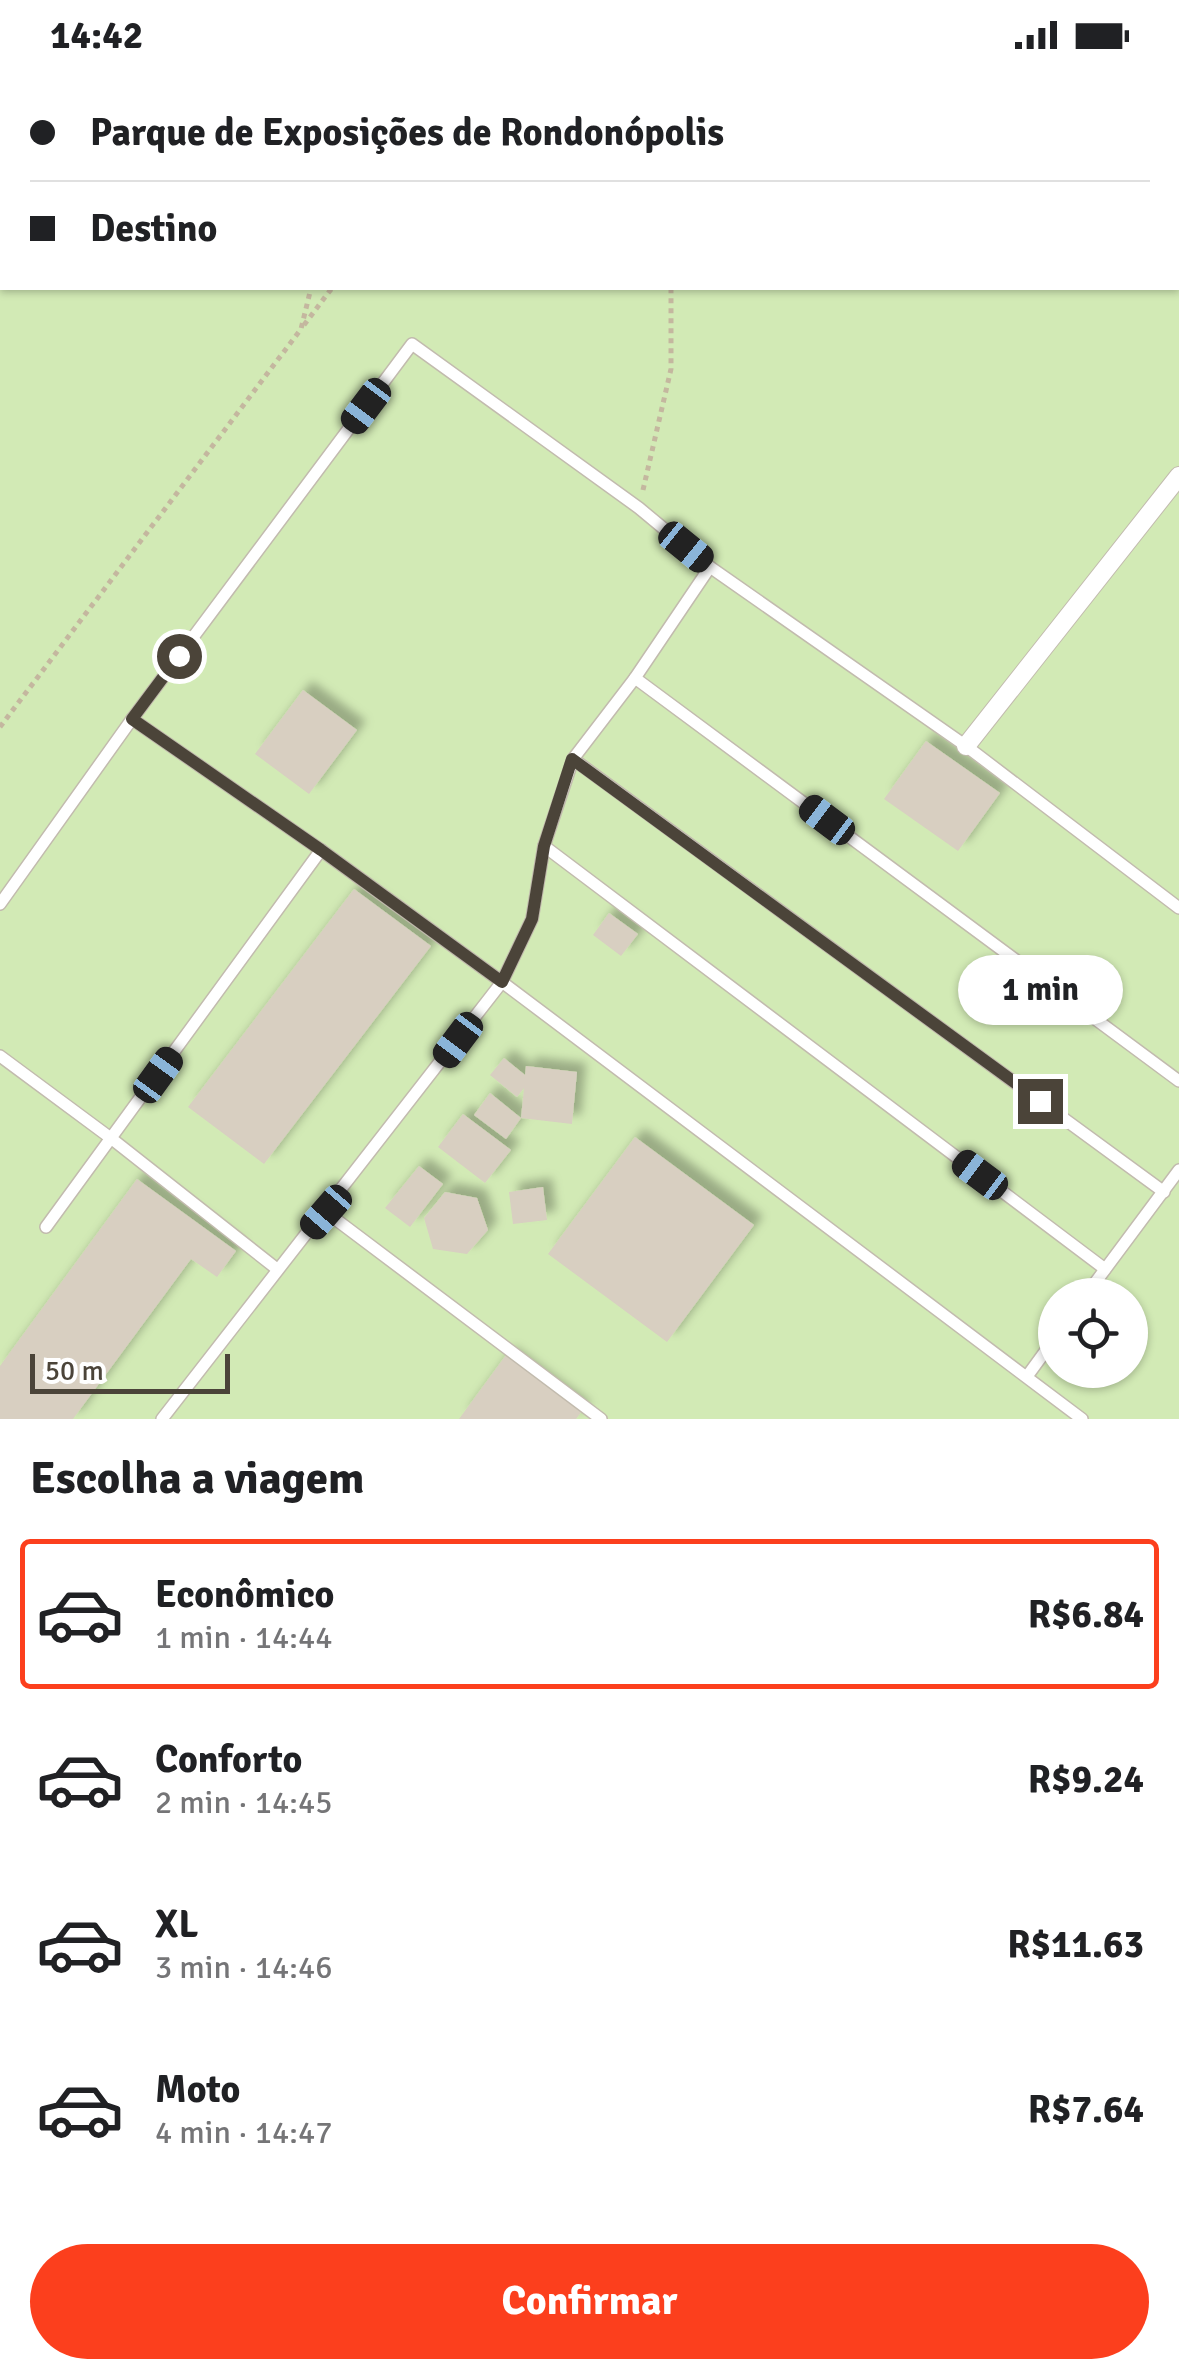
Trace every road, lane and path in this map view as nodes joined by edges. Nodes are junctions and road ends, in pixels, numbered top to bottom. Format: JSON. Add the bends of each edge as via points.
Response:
{"nodes":[{"id":1,"x":310,"y":290,"type":"edge"},
{"id":2,"x":331,"y":290,"type":"edge"},
{"id":3,"x":671,"y":290,"type":"edge"},
{"id":4,"x":301,"y":330,"type":"junction"},
{"id":5,"x":1179,"y":476,"type":"edge"},
{"id":6,"x":639,"y":508,"type":"junction"},
{"id":7,"x":710,"y":566,"type":"junction"},
{"id":8,"x":634,"y":678,"type":"junction"},
{"id":9,"x":132,"y":719,"type":"junction"},
{"id":10,"x":0,"y":727,"type":"edge"},
{"id":11,"x":966,"y":746,"type":"junction"},
{"id":12,"x":572,"y":759,"type":"junction"},
{"id":13,"x":544,"y":846,"type":"junction"},
{"id":14,"x":321,"y":850,"type":"junction"},
{"id":15,"x":0,"y":904,"type":"edge"},
{"id":16,"x":1179,"y":908,"type":"edge"},
{"id":17,"x":502,"y":982,"type":"junction"},
{"id":18,"x":0,"y":1056,"type":"edge"},
{"id":19,"x":1179,"y":1082,"type":"edge"},
{"id":20,"x":112,"y":1139,"type":"junction"},
{"id":21,"x":1179,"y":1170,"type":"edge"},
{"id":22,"x":1164,"y":1192,"type":"junction"},
{"id":23,"x":326,"y":1212,"type":"junction"},
{"id":24,"x":46,"y":1227,"type":"dead end"},
{"id":25,"x":276,"y":1269,"type":"junction"},
{"id":26,"x":1105,"y":1269,"type":"junction"},
{"id":27,"x":1098,"y":1278,"type":"edge"},
{"id":28,"x":1038,"y":1361,"type":"edge"},
{"id":29,"x":1028,"y":1375,"type":"junction"},
{"id":30,"x":162,"y":1419,"type":"edge"},
{"id":31,"x":601,"y":1419,"type":"edge"},
{"id":32,"x":1082,"y":1419,"type":"edge"}],
"edges":[{"from":1,"to":4,"type":"path"},
{"from":2,"to":4,"type":"path"},
{"from":3,"to":6,"type":"path","via":[[671,369]]},
{"from":4,"to":10,"type":"path"},
{"from":5,"to":11,"type":"street"},
{"from":6,"to":7,"type":"lane"},
{"from":6,"to":9,"type":"lane","via":[[412,344]]},
{"from":7,"to":8,"type":"lane"},
{"from":7,"to":11,"type":"lane"},
{"from":8,"to":12,"type":"lane"},
{"from":8,"to":19,"type":"lane"},
{"from":9,"to":14,"type":"lane"},
{"from":9,"to":15,"type":"lane"},
{"from":11,"to":16,"type":"lane"},
{"from":12,"to":13,"type":"lane"},
{"from":12,"to":22,"type":"lane"},
{"from":13,"to":17,"type":"lane","via":[[532,919]]},
{"from":13,"to":26,"type":"lane"},
{"from":14,"to":17,"type":"lane"},
{"from":14,"to":20,"type":"lane"},
{"from":17,"to":23,"type":"lane"},
{"from":17,"to":29,"type":"lane"},
{"from":18,"to":20,"type":"lane"},
{"from":20,"to":24,"type":"lane"},
{"from":20,"to":25,"type":"lane"},
{"from":21,"to":22,"type":"lane"},
{"from":22,"to":26,"type":"lane"},
{"from":23,"to":25,"type":"lane"},
{"from":23,"to":31,"type":"lane"},
{"from":25,"to":30,"type":"lane"},
{"from":26,"to":27,"type":"lane"},
{"from":28,"to":29,"type":"lane"},
{"from":29,"to":32,"type":"lane"}]}
